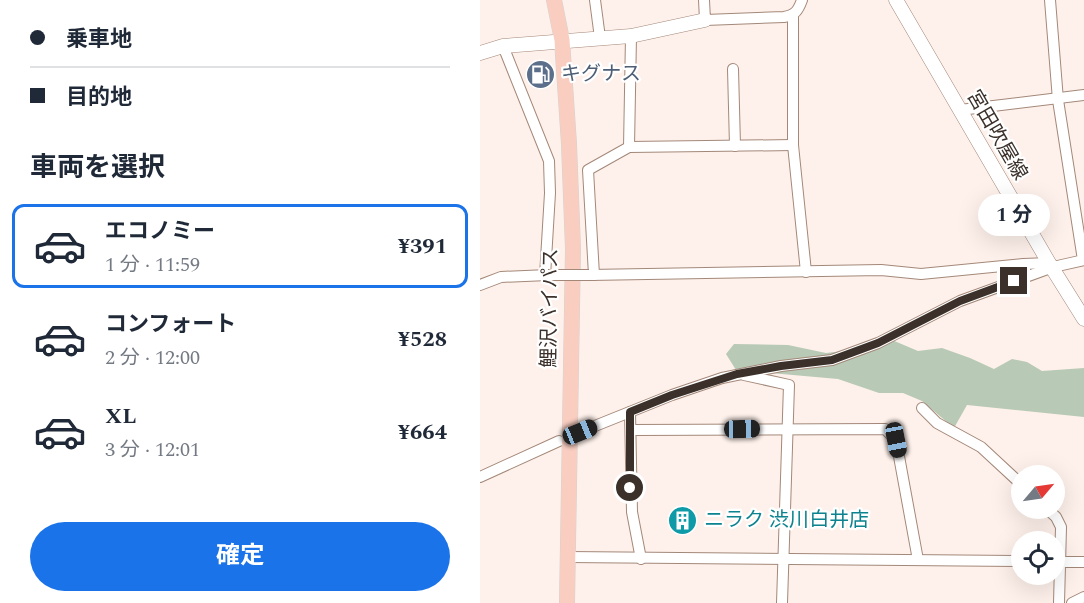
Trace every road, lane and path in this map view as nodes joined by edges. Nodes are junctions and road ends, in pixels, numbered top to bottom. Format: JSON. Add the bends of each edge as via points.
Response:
{"nodes":[{"id":1,"x":595,"y":0,"type":"edge"},
{"id":2,"x":704,"y":0,"type":"edge"},
{"id":3,"x":802,"y":0,"type":"edge"},
{"id":4,"x":896,"y":0,"type":"edge"},
{"id":5,"x":1050,"y":0,"type":"edge"},
{"id":6,"x":556,"y":5,"type":"edge"},
{"id":7,"x":793,"y":15,"type":"junction"},
{"id":8,"x":705,"y":20,"type":"junction"},
{"id":9,"x":631,"y":36,"type":"junction"},
{"id":10,"x":600,"y":38,"type":"junction"},
{"id":11,"x":562,"y":40,"type":"junction"},
{"id":12,"x":503,"y":46,"type":"junction"},
{"id":13,"x":480,"y":53,"type":"edge"},
{"id":14,"x":733,"y":69,"type":"dead end"},
{"id":15,"x":1084,"y":96,"type":"edge"},
{"id":16,"x":1058,"y":100,"type":"junction"},
{"id":17,"x":960,"y":110,"type":"junction"},
{"id":18,"x":793,"y":145,"type":"junction"},
{"id":19,"x":735,"y":146,"type":"junction"},
{"id":20,"x":629,"y":147,"type":"junction"},
{"id":21,"x":1084,"y":260,"type":"edge"},
{"id":22,"x":1051,"y":265,"type":"junction"},
{"id":23,"x":806,"y":272,"type":"junction"},
{"id":24,"x":592,"y":274,"type":"junction"},
{"id":25,"x":546,"y":276,"type":"junction"},
{"id":26,"x":480,"y":285,"type":"edge"},
{"id":27,"x":1084,"y":319,"type":"edge"},
{"id":28,"x":737,"y":374,"type":"junction"},
{"id":29,"x":922,"y":408,"type":"dead end"},
{"id":30,"x":630,"y":412,"type":"junction"},
{"id":31,"x":786,"y":429,"type":"junction"},
{"id":32,"x":632,"y":430,"type":"junction"},
{"id":33,"x":580,"y":432,"type":"dead end"},
{"id":34,"x":559,"y":441,"type":"dead end"},
{"id":35,"x":1011,"y":475,"type":"edge"},
{"id":36,"x":480,"y":477,"type":"edge"},
{"id":37,"x":567,"y":557,"type":"junction"},
{"id":38,"x":641,"y":559,"type":"junction"},
{"id":39,"x":783,"y":559,"type":"junction"},
{"id":40,"x":918,"y":560,"type":"junction"},
{"id":41,"x":1011,"y":561,"type":"edge"},
{"id":42,"x":1065,"y":562,"type":"edge"},
{"id":43,"x":1084,"y":562,"type":"edge"},
{"id":44,"x":1058,"y":585,"type":"edge"},
{"id":45,"x":1084,"y":597,"type":"edge"},
{"id":46,"x":567,"y":603,"type":"edge"},
{"id":47,"x":782,"y":603,"type":"edge"},
{"id":48,"x":1059,"y":603,"type":"edge"},
{"id":49,"x":1072,"y":603,"type":"edge"}],
"edges":[{"from":1,"to":10,"type":"street"},
{"from":2,"to":8,"type":"street"},
{"from":3,"to":7,"type":"street"},
{"from":4,"to":17,"type":"main road","name":"宮田吹屋線"},
{"from":5,"to":16,"type":"street"},
{"from":6,"to":11,"type":"main road","name":"鯉沢バイパス"},
{"from":7,"to":8,"type":"street"},
{"from":7,"to":18,"type":"street"},
{"from":8,"to":9,"type":"main road"},
{"from":9,"to":10,"type":"main road"},
{"from":9,"to":20,"type":"street"},
{"from":10,"to":11,"type":"main road"},
{"from":11,"to":12,"type":"main road"},
{"from":11,"to":37,"type":"main road","name":"鯉沢バイパス","via":[[573,249]]},
{"from":12,"to":13,"type":"main road"},
{"from":12,"to":25,"type":"street","via":[[549,161]]},
{"from":14,"to":19,"type":"street"},
{"from":15,"to":16,"type":"street"},
{"from":16,"to":17,"type":"street"},
{"from":16,"to":21,"type":"street"},
{"from":17,"to":22,"type":"main road","name":"宮田吹屋線"},
{"from":18,"to":19,"type":"street"},
{"from":18,"to":23,"type":"street"},
{"from":19,"to":20,"type":"street"},
{"from":20,"to":24,"type":"street","via":[[588,170]]},
{"from":21,"to":22,"type":"street"},
{"from":22,"to":23,"type":"street","via":[[921,274],[881,270]]},
{"from":22,"to":27,"type":"main road","name":"宮田吹屋線"},
{"from":22,"to":28,"type":"street","via":[[960,301],[878,343],[832,360]]},
{"from":23,"to":24,"type":"street"},
{"from":24,"to":25,"type":"street","bridge":true},
{"from":25,"to":26,"type":"street","via":[[501,277]]},
{"from":28,"to":30,"type":"street"},
{"from":28,"to":31,"type":"street","via":[[789,385]]},
{"from":29,"to":35,"type":"street","via":[[937,423],[981,447]]},
{"from":30,"to":32,"type":"street"},
{"from":30,"to":33,"type":"street"},
{"from":31,"to":32,"type":"street"},
{"from":31,"to":39,"type":"street"},
{"from":31,"to":40,"type":"street","via":[[885,429],[896,440]]},
{"from":32,"to":38,"type":"street","via":[[632,512]]},
{"from":34,"to":36,"type":"street"},
{"from":37,"to":38,"type":"street"},
{"from":37,"to":46,"type":"main road","name":"鯉沢バイパス"},
{"from":38,"to":39,"type":"street"},
{"from":39,"to":40,"type":"street"},
{"from":39,"to":47,"type":"street"},
{"from":40,"to":41,"type":"street"},
{"from":42,"to":43,"type":"street"},
{"from":44,"to":48,"type":"street"},
{"from":45,"to":49,"type":"street"}]}
